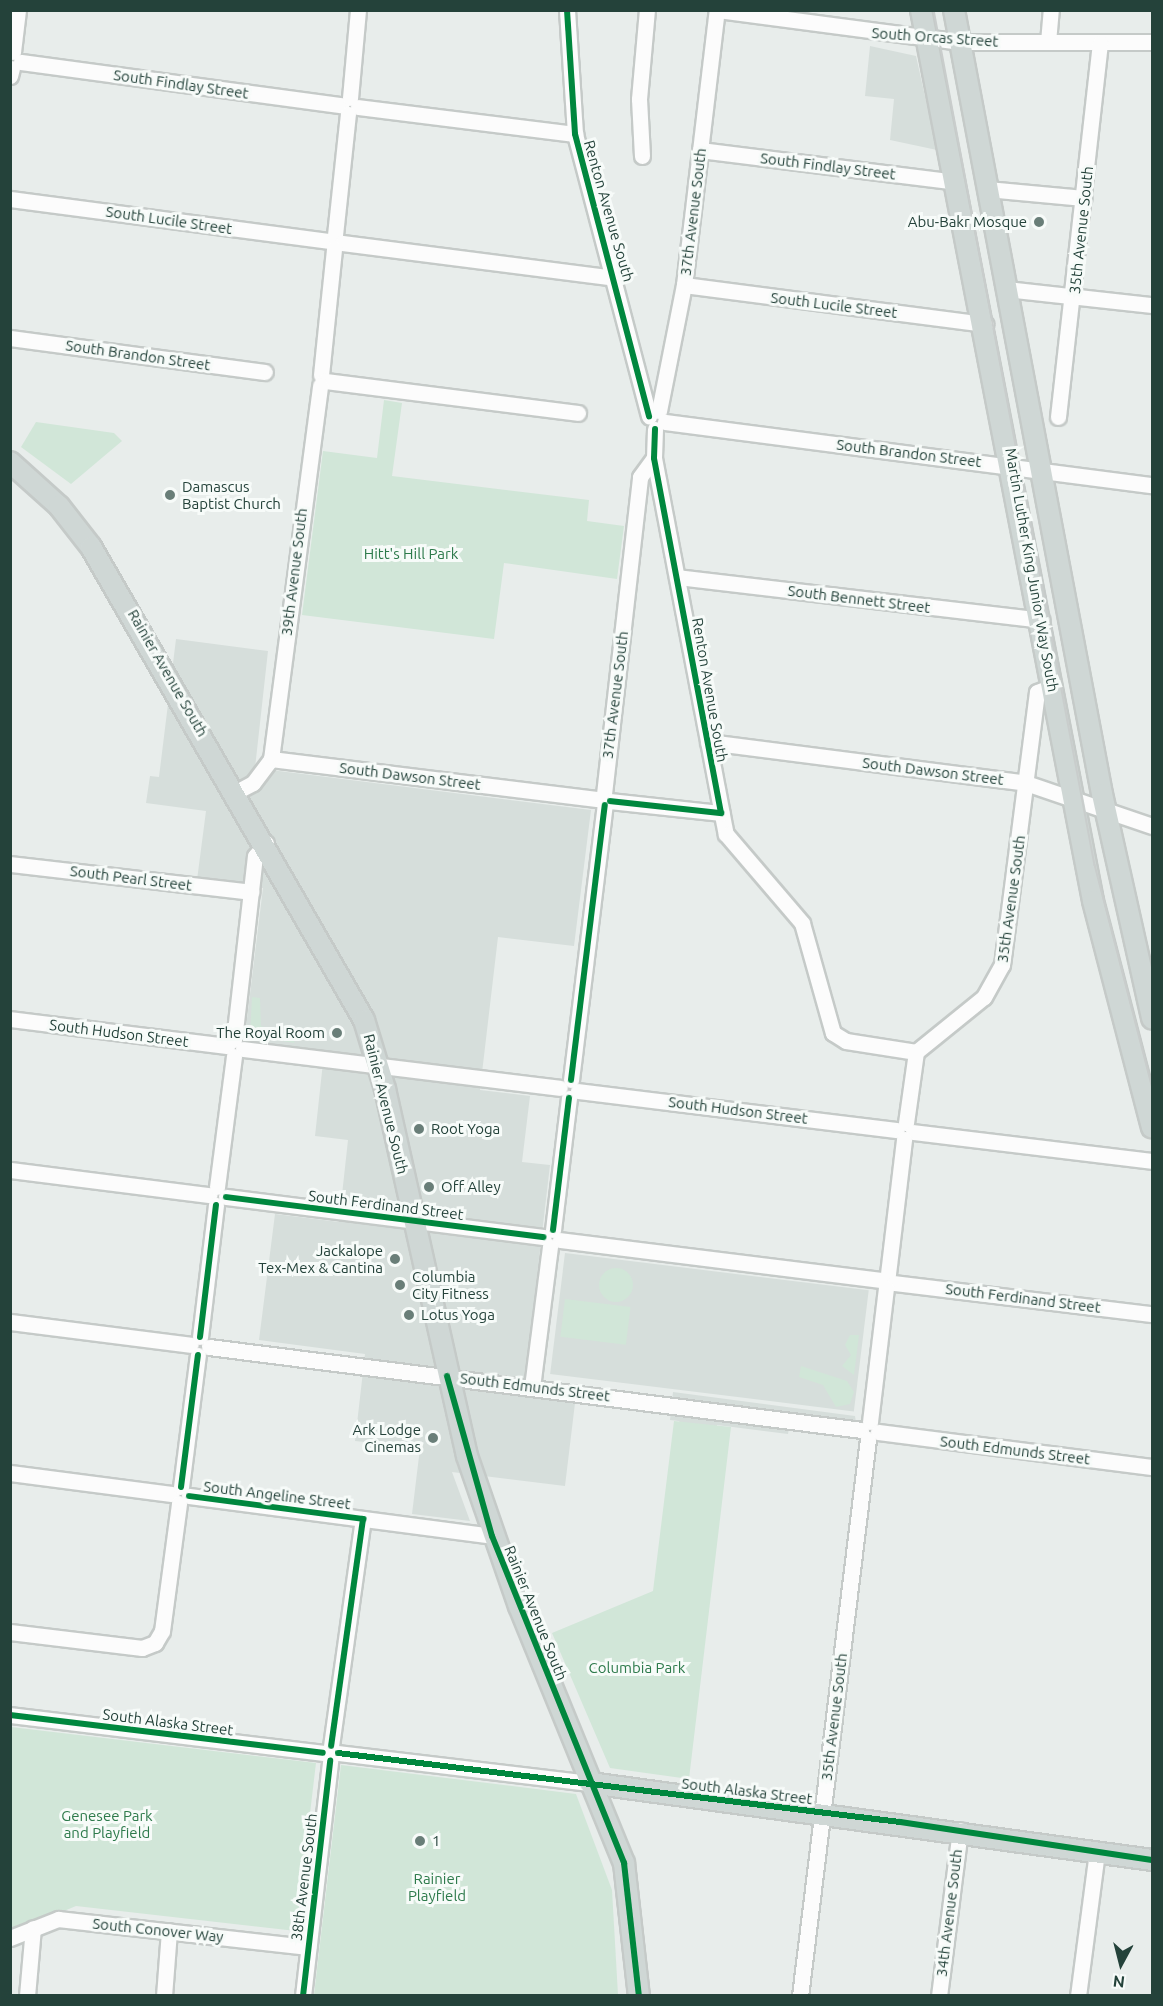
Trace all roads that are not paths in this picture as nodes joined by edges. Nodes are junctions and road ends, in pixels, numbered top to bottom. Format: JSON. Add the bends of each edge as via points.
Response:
{"nodes":[{"id":1,"x":18,"y":10,"type":"edge"},
{"id":2,"x":358,"y":10,"type":"edge"},
{"id":3,"x":567,"y":10,"type":"edge"},
{"id":4,"x":647,"y":10,"type":"edge"},
{"id":5,"x":718,"y":10,"type":"edge"},
{"id":6,"x":921,"y":10,"type":"edge"},
{"id":7,"x":954,"y":10,"type":"edge"},
{"id":8,"x":1051,"y":10,"type":"edge"},
{"id":9,"x":927,"y":39,"type":"junction"},
{"id":10,"x":961,"y":42,"type":"junction"},
{"id":11,"x":1048,"y":42,"type":"junction"},
{"id":12,"x":1152,"y":42,"type":"edge"},
{"id":13,"x":1100,"y":43,"type":"junction"},
{"id":14,"x":13,"y":63,"type":"edge"},
{"id":15,"x":349,"y":106,"type":"junction"},
{"id":16,"x":575,"y":134,"type":"junction"},
{"id":17,"x":700,"y":150,"type":"junction"},
{"id":18,"x":642,"y":156,"type":"dead end"},
{"id":19,"x":956,"y":182,"type":"junction"},
{"id":20,"x":987,"y":189,"type":"junction"},
{"id":21,"x":1084,"y":198,"type":"junction"},
{"id":22,"x":10,"y":199,"type":"edge"},
{"id":23,"x":335,"y":242,"type":"junction"},
{"id":24,"x":615,"y":278,"type":"junction"},
{"id":25,"x":684,"y":285,"type":"junction"},
{"id":26,"x":1006,"y":289,"type":"junction"},
{"id":27,"x":1074,"y":295,"type":"junction"},
{"id":28,"x":1152,"y":305,"type":"edge"},
{"id":29,"x":985,"y":324,"type":"junction"},
{"id":30,"x":10,"y":338,"type":"edge"},
{"id":31,"x":265,"y":372,"type":"dead end"},
{"id":32,"x":322,"y":380,"type":"junction"},
{"id":33,"x":578,"y":413,"type":"dead end"},
{"id":34,"x":1058,"y":417,"type":"dead end"},
{"id":35,"x":657,"y":419,"type":"junction"},
{"id":36,"x":654,"y":458,"type":"junction"},
{"id":37,"x":10,"y":462,"type":"edge"},
{"id":38,"x":1013,"y":467,"type":"junction"},
{"id":39,"x":1041,"y":471,"type":"junction"},
{"id":40,"x":1152,"y":485,"type":"edge"},
{"id":41,"x":677,"y":577,"type":"junction"},
{"id":42,"x":1041,"y":620,"type":"junction"},
{"id":43,"x":1053,"y":686,"type":"junction"},
{"id":44,"x":708,"y":742,"type":"junction"},
{"id":45,"x":271,"y":759,"type":"junction"},
{"id":46,"x":1026,"y":783,"type":"junction"},
{"id":47,"x":236,"y":792,"type":"junction"},
{"id":48,"x":604,"y":800,"type":"junction"},
{"id":49,"x":1074,"y":802,"type":"junction"},
{"id":50,"x":721,"y":813,"type":"junction"},
{"id":51,"x":1107,"y":813,"type":"junction"},
{"id":52,"x":1152,"y":826,"type":"edge"},
{"id":53,"x":266,"y":843,"type":"junction"},
{"id":54,"x":10,"y":864,"type":"edge"},
{"id":55,"x":251,"y":892,"type":"junction"},
{"id":56,"x":1152,"y":1018,"type":"edge"},
{"id":57,"x":10,"y":1019,"type":"edge"},
{"id":58,"x":235,"y":1048,"type":"junction"},
{"id":59,"x":916,"y":1052,"type":"junction"},
{"id":60,"x":380,"y":1065,"type":"junction"},
{"id":61,"x":569,"y":1089,"type":"junction"},
{"id":62,"x":1152,"y":1126,"type":"edge"},
{"id":63,"x":905,"y":1131,"type":"junction"},
{"id":64,"x":1152,"y":1161,"type":"edge"},
{"id":65,"x":10,"y":1170,"type":"edge"},
{"id":66,"x":217,"y":1196,"type":"junction"},
{"id":67,"x":414,"y":1221,"type":"junction"},
{"id":68,"x":552,"y":1238,"type":"junction"},
{"id":69,"x":887,"y":1281,"type":"junction"},
{"id":70,"x":1152,"y":1314,"type":"edge"},
{"id":71,"x":10,"y":1322,"type":"edge"},
{"id":72,"x":199,"y":1346,"type":"junction"},
{"id":73,"x":447,"y":1376,"type":"junction"},
{"id":74,"x":532,"y":1387,"type":"junction"},
{"id":75,"x":869,"y":1431,"type":"junction"},
{"id":76,"x":1152,"y":1467,"type":"edge"},
{"id":77,"x":10,"y":1473,"type":"edge"},
{"id":78,"x":180,"y":1495,"type":"junction"},
{"id":79,"x":363,"y":1519,"type":"junction"},
{"id":80,"x":492,"y":1536,"type":"junction"},
{"id":81,"x":10,"y":1632,"type":"edge"},
{"id":82,"x":10,"y":1715,"type":"edge"},
{"id":83,"x":331,"y":1753,"type":"junction"},
{"id":84,"x":590,"y":1783,"type":"junction"},
{"id":85,"x":822,"y":1812,"type":"junction"},
{"id":86,"x":960,"y":1830,"type":"junction"},
{"id":87,"x":1097,"y":1852,"type":"junction"},
{"id":88,"x":1152,"y":1860,"type":"edge"},
{"id":89,"x":33,"y":1928,"type":"junction"},
{"id":90,"x":169,"y":1931,"type":"junction"},
{"id":91,"x":10,"y":1938,"type":"edge"},
{"id":92,"x":308,"y":1947,"type":"junction"},
{"id":93,"x":1080,"y":1994,"type":"edge"},
{"id":94,"x":27,"y":1995,"type":"edge"},
{"id":95,"x":164,"y":1995,"type":"edge"},
{"id":96,"x":303,"y":1995,"type":"edge"},
{"id":97,"x":639,"y":1995,"type":"edge"},
{"id":98,"x":800,"y":1995,"type":"edge"},
{"id":99,"x":939,"y":1995,"type":"edge"}],
"edges":[{"from":1,"to":14,"type":"street"},
{"from":2,"to":15,"type":"street","name":"39th Avenue South"},
{"from":3,"to":16,"type":"street","name":"Renton Avenue South"},
{"from":4,"to":18,"type":"street","via":[[639,99]]},
{"from":5,"to":9,"type":"street","name":"South Orcas Street"},
{"from":5,"to":17,"type":"street","name":"37th Avenue South"},
{"from":6,"to":9,"type":"main road","name":"Martin Luther King Junior Way South"},
{"from":7,"to":10,"type":"main road","name":"Martin Luther King Junior Way South"},
{"from":8,"to":11,"type":"street"},
{"from":9,"to":10,"type":"street","name":"South Orcas Street"},
{"from":9,"to":19,"type":"main road","name":"Martin Luther King Junior Way South"},
{"from":10,"to":11,"type":"street","name":"South Orcas Street"},
{"from":10,"to":20,"type":"main road","name":"Martin Luther King Junior Way South"},
{"from":11,"to":13,"type":"street","name":"South Orcas Street"},
{"from":12,"to":13,"type":"street","name":"South Orcas Street"},
{"from":13,"to":21,"type":"street","name":"35th Avenue South"},
{"from":14,"to":15,"type":"street","name":"South Findlay Street"},
{"from":15,"to":16,"type":"street","name":"South Findlay Street"},
{"from":15,"to":23,"type":"street","name":"39th Avenue South"},
{"from":16,"to":24,"type":"street","name":"Renton Avenue South"},
{"from":17,"to":19,"type":"street","name":"South Findlay Street"},
{"from":17,"to":25,"type":"street","name":"37th Avenue South"},
{"from":19,"to":29,"type":"main road","name":"Martin Luther King Junior Way South"},
{"from":20,"to":21,"type":"street"},
{"from":20,"to":26,"type":"main road","name":"Martin Luther King Junior Way South"},
{"from":21,"to":27,"type":"street","name":"35th Avenue South"},
{"from":22,"to":23,"type":"street","name":"South Lucile Street"},
{"from":23,"to":24,"type":"street","name":"South Lucile Street"},
{"from":23,"to":32,"type":"street","name":"39th Avenue South"},
{"from":24,"to":35,"type":"street","name":"Renton Avenue South"},
{"from":25,"to":29,"type":"street","name":"South Lucile Street"},
{"from":25,"to":35,"type":"street","name":"37th Avenue South"},
{"from":26,"to":27,"type":"street"},
{"from":26,"to":39,"type":"main road","name":"Martin Luther King Junior Way South"},
{"from":27,"to":28,"type":"street"},
{"from":27,"to":34,"type":"street","name":"35th Avenue South"},
{"from":29,"to":38,"type":"main road","name":"Martin Luther King Junior Way South"},
{"from":30,"to":31,"type":"street","name":"South Brandon Street"},
{"from":32,"to":33,"type":"street"},
{"from":32,"to":45,"type":"street","name":"39th Avenue South"},
{"from":35,"to":36,"type":"street","name":"Renton Avenue South"},
{"from":35,"to":38,"type":"street","name":"South Brandon Street"},
{"from":36,"to":41,"type":"street","name":"Renton Avenue South"},
{"from":36,"to":48,"type":"street","name":"37th Avenue South","via":[[640,477]]},
{"from":37,"to":47,"type":"main road","name":"Rainier Avenue South","via":[[59,506],[91,546]]},
{"from":38,"to":39,"type":"street","name":"South Brandon Street"},
{"from":38,"to":42,"type":"main road","name":"Martin Luther King Junior Way South"},
{"from":39,"to":40,"type":"street","name":"South Brandon Street"},
{"from":39,"to":51,"type":"main road","name":"Martin Luther King Junior Way South"},
{"from":41,"to":42,"type":"street","name":"South Bennett Street"},
{"from":41,"to":44,"type":"street","name":"Renton Avenue South"},
{"from":42,"to":43,"type":"main road","name":"Martin Luther King Junior Way South"},
{"from":43,"to":46,"type":"street","name":"35th Avenue South","via":[[1037,692]]},
{"from":43,"to":49,"type":"main road","name":"Martin Luther King Junior Way South"},
{"from":44,"to":46,"type":"street","name":"South Dawson Street"},
{"from":44,"to":50,"type":"street","name":"Renton Avenue South"},
{"from":45,"to":47,"type":"street","via":[[254,783]]},
{"from":45,"to":48,"type":"street","name":"South Dawson Street"},
{"from":46,"to":49,"type":"street","name":"South Dawson Street"},
{"from":46,"to":59,"type":"street","name":"35th Avenue South","via":[[996,982]]},
{"from":47,"to":53,"type":"main road","name":"Rainier Avenue South"},
{"from":48,"to":50,"type":"street","name":"South Dawson Street"},
{"from":48,"to":61,"type":"street","name":"37th Avenue South"},
{"from":49,"to":51,"type":"street","name":"South Dawson Street"},
{"from":49,"to":62,"type":"main road","name":"Martin Luther King Junior Way South","via":[[1093,901]]},
{"from":50,"to":59,"type":"street","name":"Renton Avenue South","via":[[731,843],[802,923],[833,1033],[846,1041]]},
{"from":51,"to":52,"type":"street","name":"South Dawson Street"},
{"from":51,"to":56,"type":"main road","name":"Martin Luther King Junior Way South"},
{"from":53,"to":55,"type":"street","via":[[255,856]]},
{"from":53,"to":60,"type":"main road","name":"Rainier Avenue South","via":[[350,988]]},
{"from":54,"to":55,"type":"street","name":"South Pearl Street"},
{"from":55,"to":58,"type":"street"},
{"from":57,"to":58,"type":"street","name":"South Hudson Street"},
{"from":58,"to":60,"type":"street","name":"South Hudson Street"},
{"from":58,"to":66,"type":"street"},
{"from":59,"to":63,"type":"street","name":"35th Avenue South"},
{"from":60,"to":61,"type":"street","name":"South Hudson Street"},
{"from":60,"to":67,"type":"main road","name":"Rainier Avenue South"},
{"from":61,"to":63,"type":"street","name":"South Hudson Street"},
{"from":61,"to":68,"type":"street","name":"37th Avenue South"},
{"from":63,"to":64,"type":"street","name":"South Hudson Street"},
{"from":63,"to":69,"type":"street","name":"35th Avenue South"},
{"from":65,"to":66,"type":"street","name":"South Ferdinand Street"},
{"from":66,"to":67,"type":"street","name":"South Ferdinand Street"},
{"from":66,"to":72,"type":"street"},
{"from":67,"to":68,"type":"street","name":"South Ferdinand Street"},
{"from":67,"to":73,"type":"main road","name":"Rainier Avenue South"},
{"from":68,"to":69,"type":"street","name":"South Ferdinand Street"},
{"from":68,"to":74,"type":"street","name":"37th Avenue South"},
{"from":69,"to":70,"type":"street","name":"South Ferdinand Street"},
{"from":69,"to":75,"type":"street","name":"35th Avenue South"},
{"from":71,"to":72,"type":"street","name":"South Edmunds Street"},
{"from":72,"to":73,"type":"street","name":"South Edmunds Street"},
{"from":72,"to":78,"type":"street"},
{"from":73,"to":74,"type":"street","name":"South Edmunds Street"},
{"from":73,"to":80,"type":"main road","name":"Rainier Avenue South"},
{"from":74,"to":75,"type":"street","name":"South Edmunds Street"},
{"from":75,"to":76,"type":"street","name":"South Edmunds Street"},
{"from":75,"to":85,"type":"street","name":"35th Avenue South"},
{"from":77,"to":78,"type":"street","name":"South Angeline Street"},
{"from":78,"to":79,"type":"street","name":"South Angeline Street"},
{"from":78,"to":81,"type":"street","via":[[162,1631],[155,1643],[142,1648]]},
{"from":79,"to":80,"type":"street","name":"South Angeline Street"},
{"from":79,"to":83,"type":"street","name":"38th Avenue South"},
{"from":80,"to":84,"type":"main road","name":"Rainier Avenue South"},
{"from":82,"to":83,"type":"street","name":"South Alaska Street"},
{"from":83,"to":84,"type":"street","name":"South Alaska Street"},
{"from":83,"to":92,"type":"street","name":"38th Avenue South"},
{"from":84,"to":85,"type":"main road","name":"South Alaska Street"},
{"from":84,"to":97,"type":"main road","name":"Rainier Avenue South","via":[[624,1863]]},
{"from":85,"to":86,"type":"main road","name":"South Alaska Street"},
{"from":85,"to":98,"type":"street","name":"35th Avenue South"},
{"from":86,"to":87,"type":"main road","name":"South Alaska Street"},
{"from":86,"to":99,"type":"street","name":"34th Avenue South"},
{"from":87,"to":88,"type":"main road","name":"South Alaska Street"},
{"from":87,"to":93,"type":"street"},
{"from":89,"to":90,"type":"street","name":"South Conover Way","via":[[58,1919]]},
{"from":89,"to":91,"type":"street","name":"South Conover Way"},
{"from":89,"to":94,"type":"street"},
{"from":90,"to":92,"type":"street","name":"South Conover Way"},
{"from":90,"to":95,"type":"street"},
{"from":92,"to":96,"type":"street","name":"38th Avenue South"}]}
